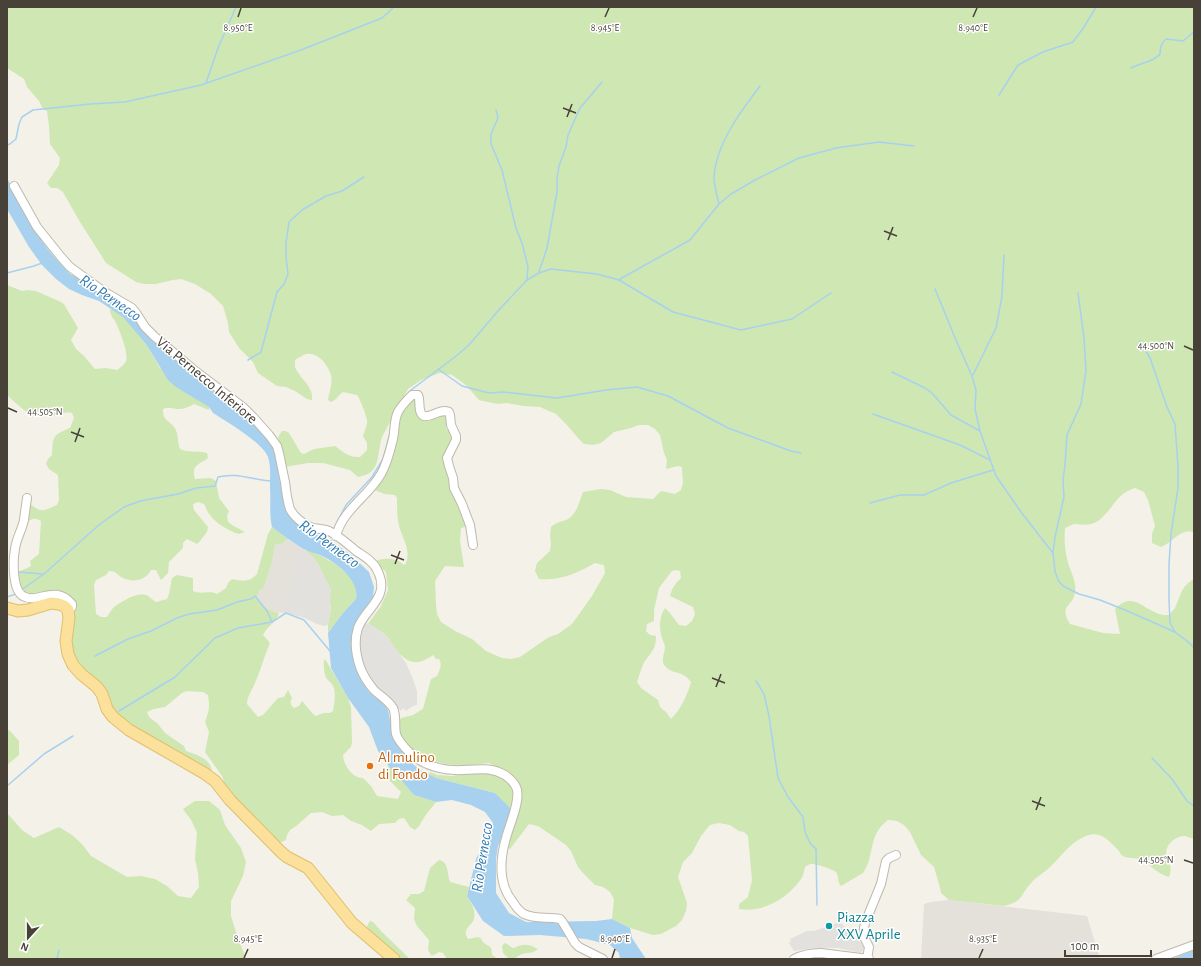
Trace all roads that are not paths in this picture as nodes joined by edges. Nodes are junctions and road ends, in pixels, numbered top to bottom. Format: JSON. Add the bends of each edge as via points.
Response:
{"nodes":[{"id":1,"x":14,"y":186,"type":"dead end"},
{"id":2,"x":27,"y":498,"type":"dead end"},
{"id":3,"x":333,"y":534,"type":"junction"},
{"id":4,"x":473,"y":545,"type":"dead end"},
{"id":5,"x":7,"y":608,"type":"edge"},
{"id":6,"x":68,"y":610,"type":"junction"},
{"id":7,"x":896,"y":855,"type":"dead end"},
{"id":8,"x":1194,"y":945,"type":"edge"},
{"id":9,"x":394,"y":959,"type":"edge"},
{"id":10,"x":603,"y":959,"type":"edge"},
{"id":11,"x":794,"y":959,"type":"edge"},
{"id":12,"x":868,"y":959,"type":"edge"},
{"id":13,"x":1156,"y":959,"type":"edge"}],
"edges":[{"from":1,"to":3,"type":"street","name":"Via Pernecco Inferiore","via":[[37,227],[70,267],[132,308],[154,336],[256,420],[280,453],[293,513],[304,524]]},
{"from":2,"to":6,"type":"street","via":[[24,520],[15,549],[14,570],[17,590],[22,596],[29,598],[52,594],[60,596],[72,604]]},
{"from":3,"to":4,"type":"street","via":[[349,510],[376,482],[385,466],[393,440],[397,412],[412,396],[418,395],[420,414],[423,416],[442,411],[449,412],[456,440],[447,461],[454,488],[470,525]]},
{"from":3,"to":10,"type":"street","name":"Via Pernecco Inferiore","via":[[373,563],[380,576],[380,592],[375,604],[358,628],[357,656],[362,674],[394,710],[396,736],[410,753],[429,765],[447,769],[489,769],[514,782],[518,793],[506,838],[502,873],[506,892],[519,910],[526,914],[562,921],[574,943]]},
{"from":5,"to":6,"type":"main road","via":[[28,610],[51,603],[64,606]]},
{"from":6,"to":9,"type":"main road","via":[[68,654],[80,674],[97,687],[113,717],[129,730],[215,781],[281,852],[308,868],[352,924]]},
{"from":7,"to":12,"type":"street","via":[[886,861],[881,884],[865,923]]},
{"from":8,"to":13,"type":"street"},
{"from":11,"to":12,"type":"street","via":[[821,953]]}]}
